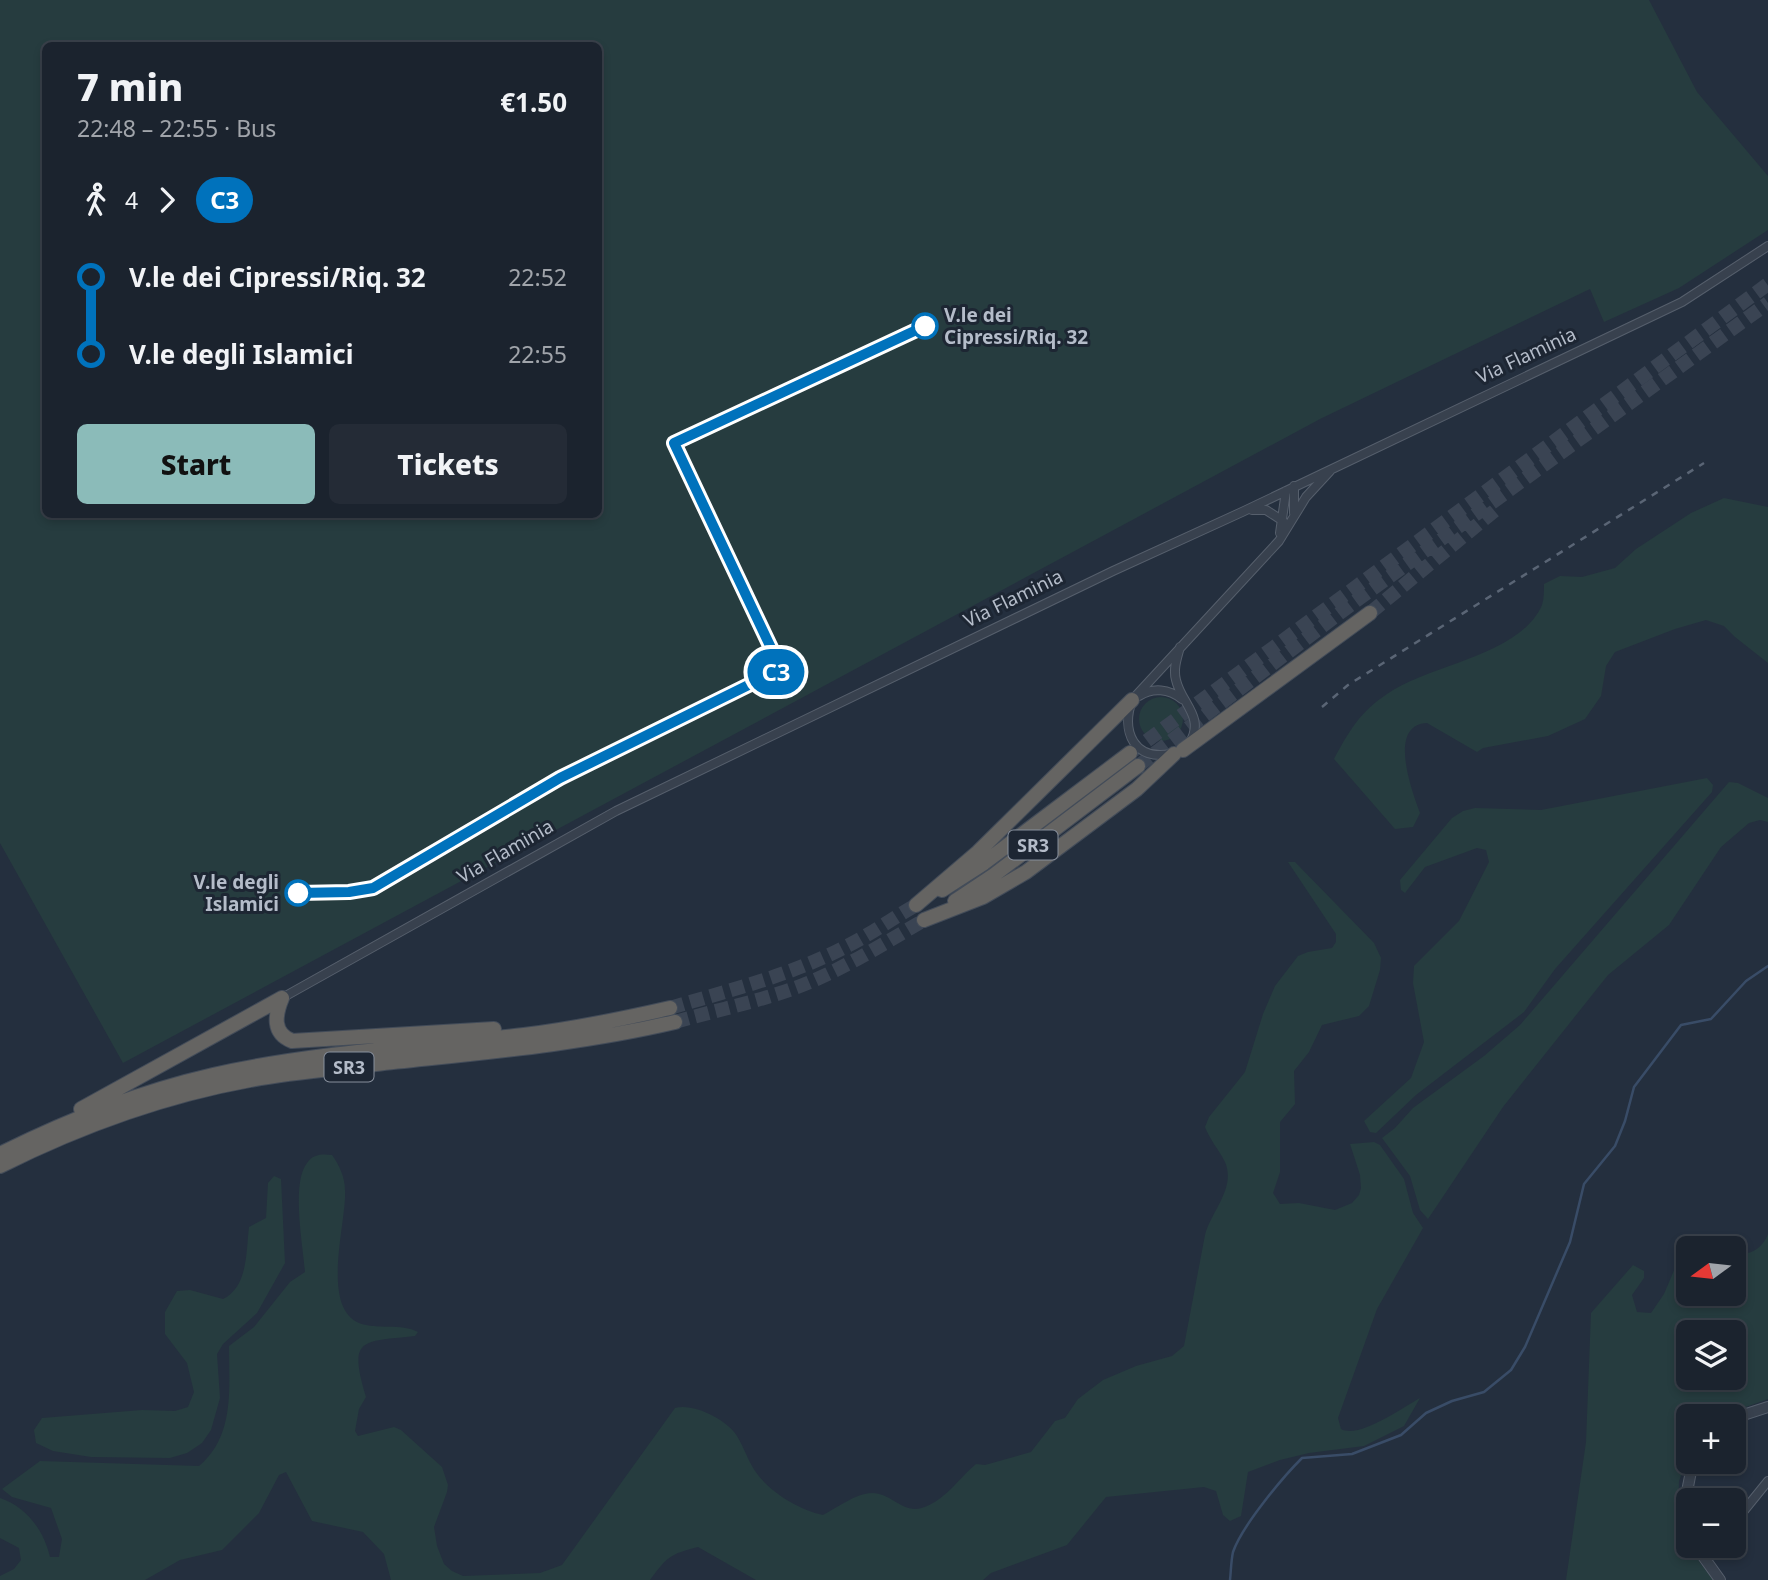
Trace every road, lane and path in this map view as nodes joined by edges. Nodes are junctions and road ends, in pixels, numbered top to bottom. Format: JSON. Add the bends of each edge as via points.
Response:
{"nodes":[{"id":1,"x":1768,"y":246,"type":"edge"},
{"id":2,"x":1332,"y":469,"type":"junction"},
{"id":3,"x":1290,"y":489,"type":"junction"},
{"id":4,"x":1242,"y":512,"type":"junction"},
{"id":5,"x":1294,"y":516,"type":"junction"},
{"id":6,"x":1283,"y":521,"type":"junction"},
{"id":7,"x":1279,"y":541,"type":"junction"},
{"id":8,"x":1370,"y":613,"type":"tunnel mouth"},
{"id":9,"x":1180,"y":647,"type":"junction"},
{"id":10,"x":1132,"y":700,"type":"junction"},
{"id":11,"x":1187,"y":703,"type":"junction"},
{"id":12,"x":1178,"y":752,"type":"junction"},
{"id":13,"x":282,"y":998,"type":"junction"},
{"id":14,"x":526,"y":1034,"type":"junction"},
{"id":15,"x":42,"y":1133,"type":"junction"},
{"id":16,"x":0,"y":1154,"type":"edge"},
{"id":17,"x":0,"y":1166,"type":"edge"},
{"id":18,"x":1768,"y":1407,"type":"edge"},
{"id":19,"x":1746,"y":1415,"type":"edge"},
{"id":20,"x":1768,"y":1481,"type":"edge"},
{"id":21,"x":1746,"y":1508,"type":"edge"},
{"id":22,"x":1705,"y":1560,"type":"edge"},
{"id":23,"x":1720,"y":1580,"type":"edge"}],
"edges":[{"from":1,"to":2,"type":"street","name":"Via Flaminia","via":[[1682,302]]},
{"from":2,"to":3,"type":"street","name":"Via Flaminia"},
{"from":2,"to":5,"type":"street"},
{"from":3,"to":4,"type":"street","name":"Via Flaminia"},
{"from":3,"to":5,"type":"street","via":[[1296,496]]},
{"from":3,"to":6,"type":"street"},
{"from":4,"to":6,"type":"street","via":[[1266,510]]},
{"from":4,"to":13,"type":"street","name":"Via Flaminia","via":[[616,811]]},
{"from":5,"to":7,"type":"street"},
{"from":6,"to":7,"type":"street"},
{"from":7,"to":9,"type":"street"},
{"from":8,"to":12,"type":"highway"},
{"from":9,"to":10,"type":"street"},
{"from":9,"to":11,"type":"street","via":[[1175,674]]},
{"from":10,"to":11,"type":"street","via":[[1160,690]]},
{"from":10,"to":12,"type":"street","via":[[1128,723],[1135,745],[1152,755]]},
{"from":10,"to":12,"type":"highway","number":"SR3","via":[[978,852],[916,905],[1134,759],[981,884],[924,920],[983,897],[1026,872],[1137,789]]},
{"from":11,"to":12,"type":"street","via":[[1194,712],[1195,729],[1193,738]]},
{"from":13,"to":14,"type":"highway","via":[[277,1028],[292,1041],[496,1029]]},
{"from":13,"to":15,"type":"highway"},
{"from":14,"to":15,"type":"highway","number":"SR3","via":[[295,1060],[214,1075],[128,1099]]},
{"from":14,"to":17,"type":"highway","number":"SR3","via":[[672,1015],[616,1035],[225,1085],[82,1127]]},
{"from":15,"to":16,"type":"highway","number":"SR3"},
{"from":18,"to":19,"type":"street"},
{"from":20,"to":21,"type":"street"},
{"from":22,"to":23,"type":"street"}]}
